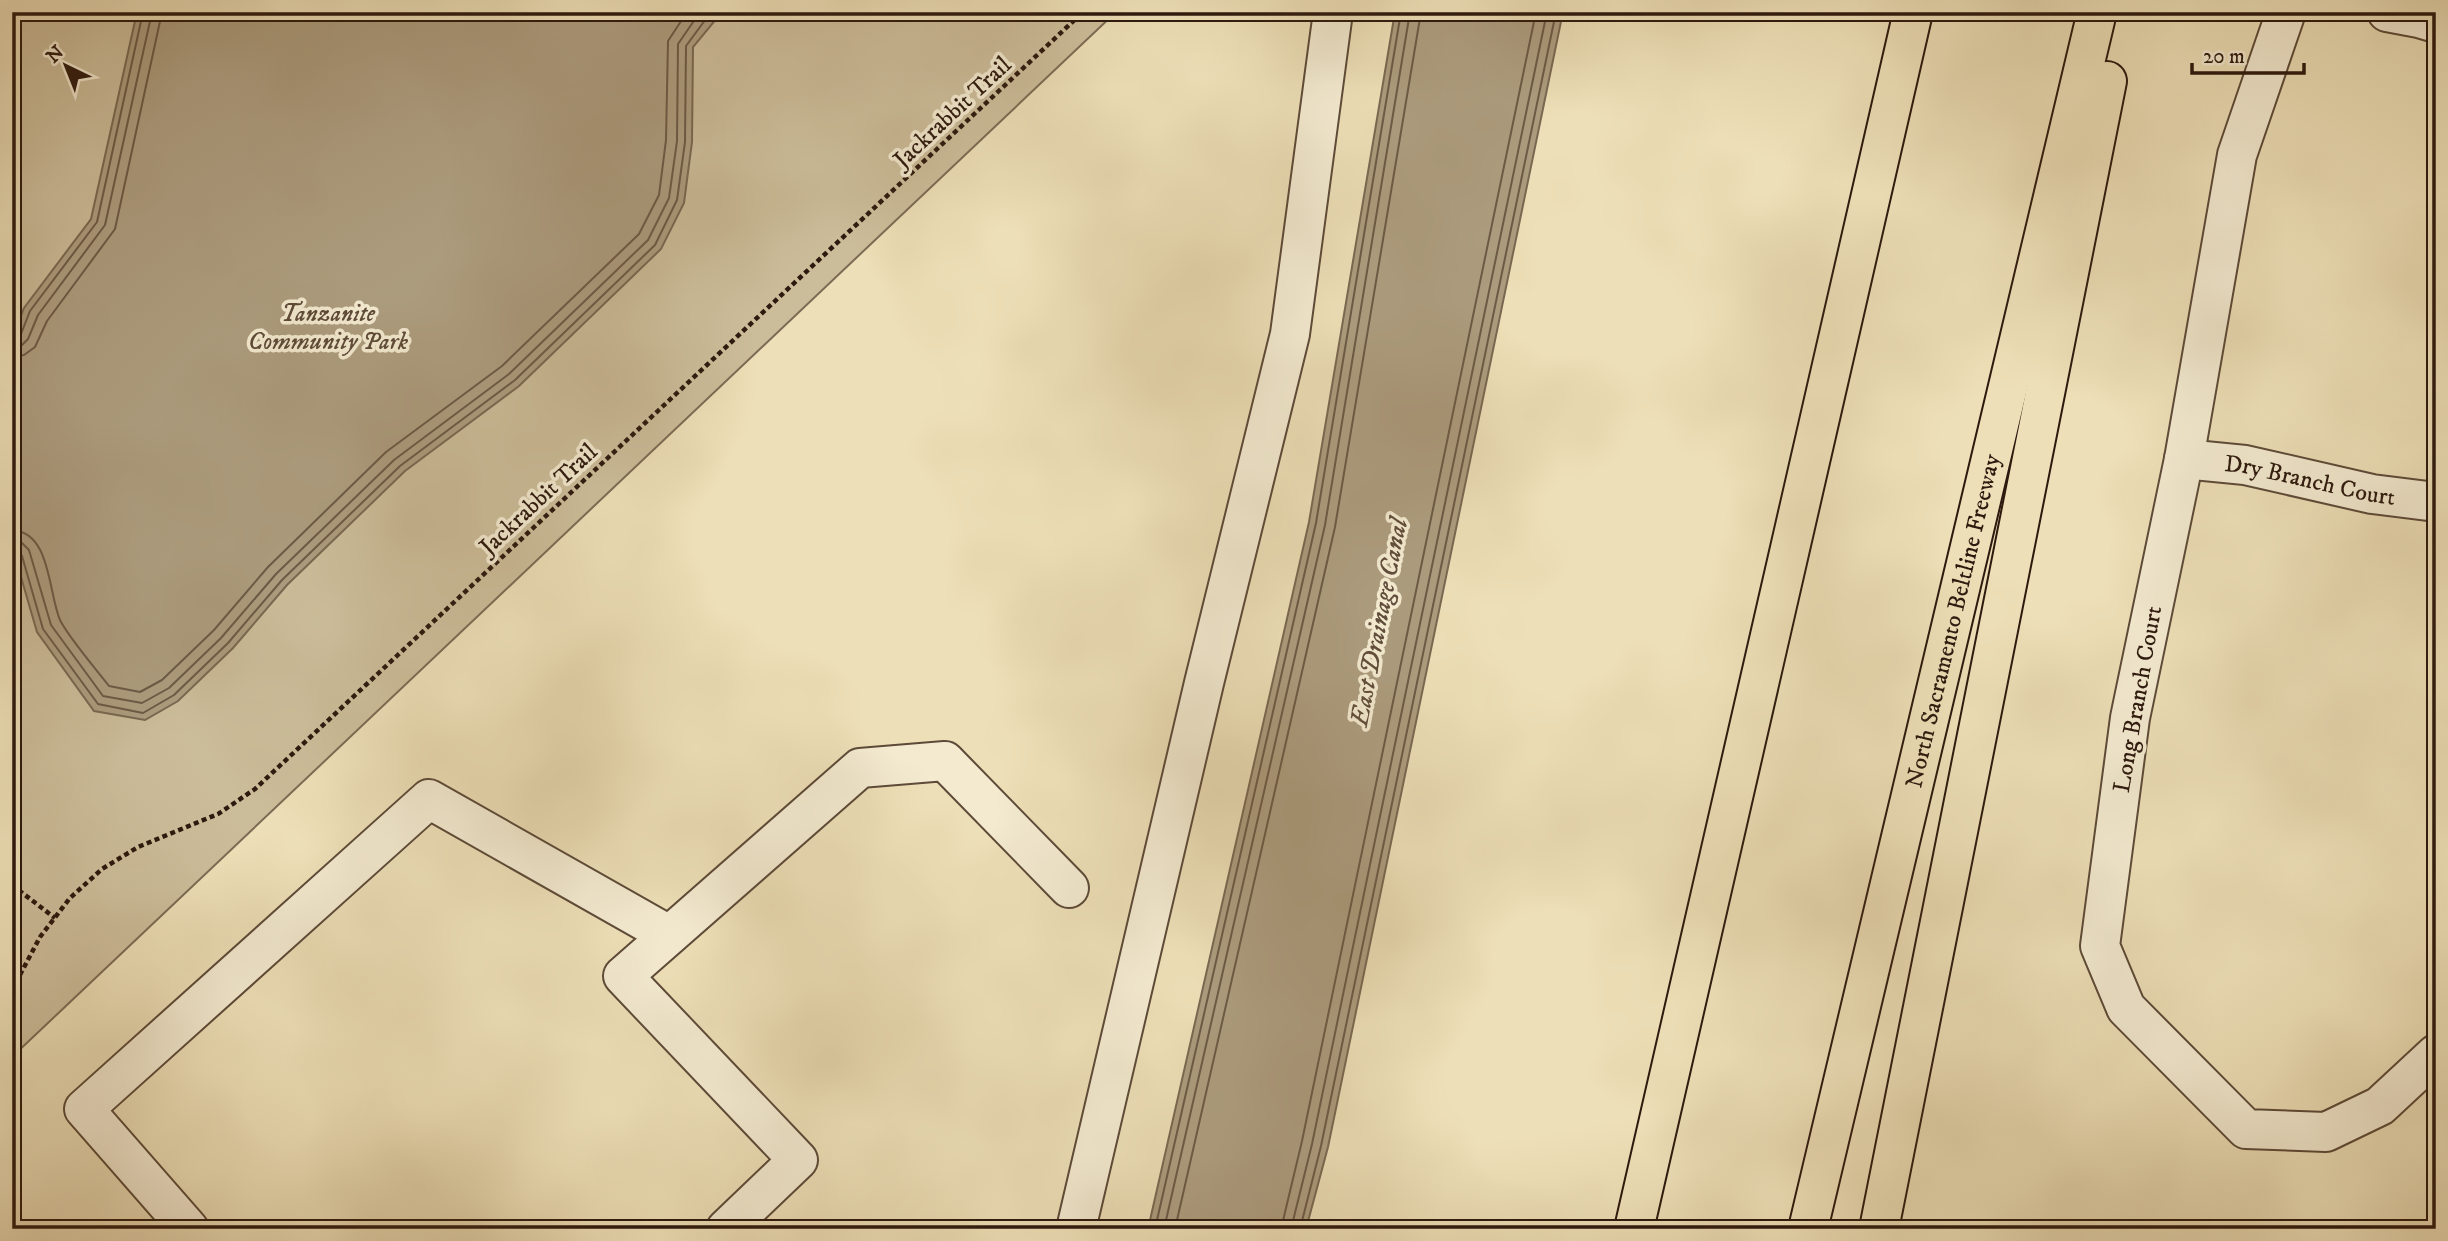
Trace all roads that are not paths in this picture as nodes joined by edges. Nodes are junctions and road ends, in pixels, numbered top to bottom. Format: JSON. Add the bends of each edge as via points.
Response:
{"nodes":[{"id":1,"x":1333,"y":12,"type":"edge"},
{"id":2,"x":1913,"y":12,"type":"edge"},
{"id":3,"x":2097,"y":12,"type":"edge"},
{"id":4,"x":2120,"y":12,"type":"edge"},
{"id":5,"x":2286,"y":12,"type":"edge"},
{"id":6,"x":2387,"y":12,"type":"edge"},
{"id":7,"x":2436,"y":23,"type":"edge"},
{"id":8,"x":2184,"y":459,"type":"junction"},
{"id":9,"x":2436,"y":502,"type":"edge"},
{"id":10,"x":1069,"y":888,"type":"dead end"},
{"id":11,"x":669,"y":935,"type":"junction"},
{"id":12,"x":2436,"y":1054,"type":"edge"},
{"id":13,"x":1669,"y":1078,"type":"junction"},
{"id":14,"x":188,"y":1229,"type":"edge"},
{"id":15,"x":726,"y":1229,"type":"edge"},
{"id":16,"x":1076,"y":1229,"type":"edge"},
{"id":17,"x":1620,"y":1229,"type":"edge"},
{"id":18,"x":1634,"y":1229,"type":"edge"},
{"id":19,"x":1808,"y":1229,"type":"edge"},
{"id":20,"x":1880,"y":1229,"type":"edge"}],
"edges":[{"from":1,"to":16,"type":"street","via":[[1290,334]]},
{"from":2,"to":13,"type":"highway"},
{"from":3,"to":19,"type":"highway","name":"North Sacramento Beltline Freeway"},
{"from":4,"to":20,"type":"highway"},
{"from":5,"to":8,"type":"street","name":"Long Branch Court","via":[[2237,155]]},
{"from":6,"to":7,"type":"street"},
{"from":8,"to":9,"type":"street","name":"Dry Branch Court","via":[[2245,465],[2372,494]]},
{"from":8,"to":12,"type":"street","name":"Long Branch Court","via":[[2130,718],[2100,946],[2126,1008],[2246,1129],[2326,1132],[2380,1106]]},
{"from":10,"to":11,"type":"street","via":[[945,761],[860,768]]},
{"from":11,"to":14,"type":"street","via":[[429,799],[84,1109]]},
{"from":11,"to":15,"type":"street","via":[[623,976],[798,1160]]},
{"from":13,"to":17,"type":"highway"},
{"from":13,"to":18,"type":"highway"}]}
